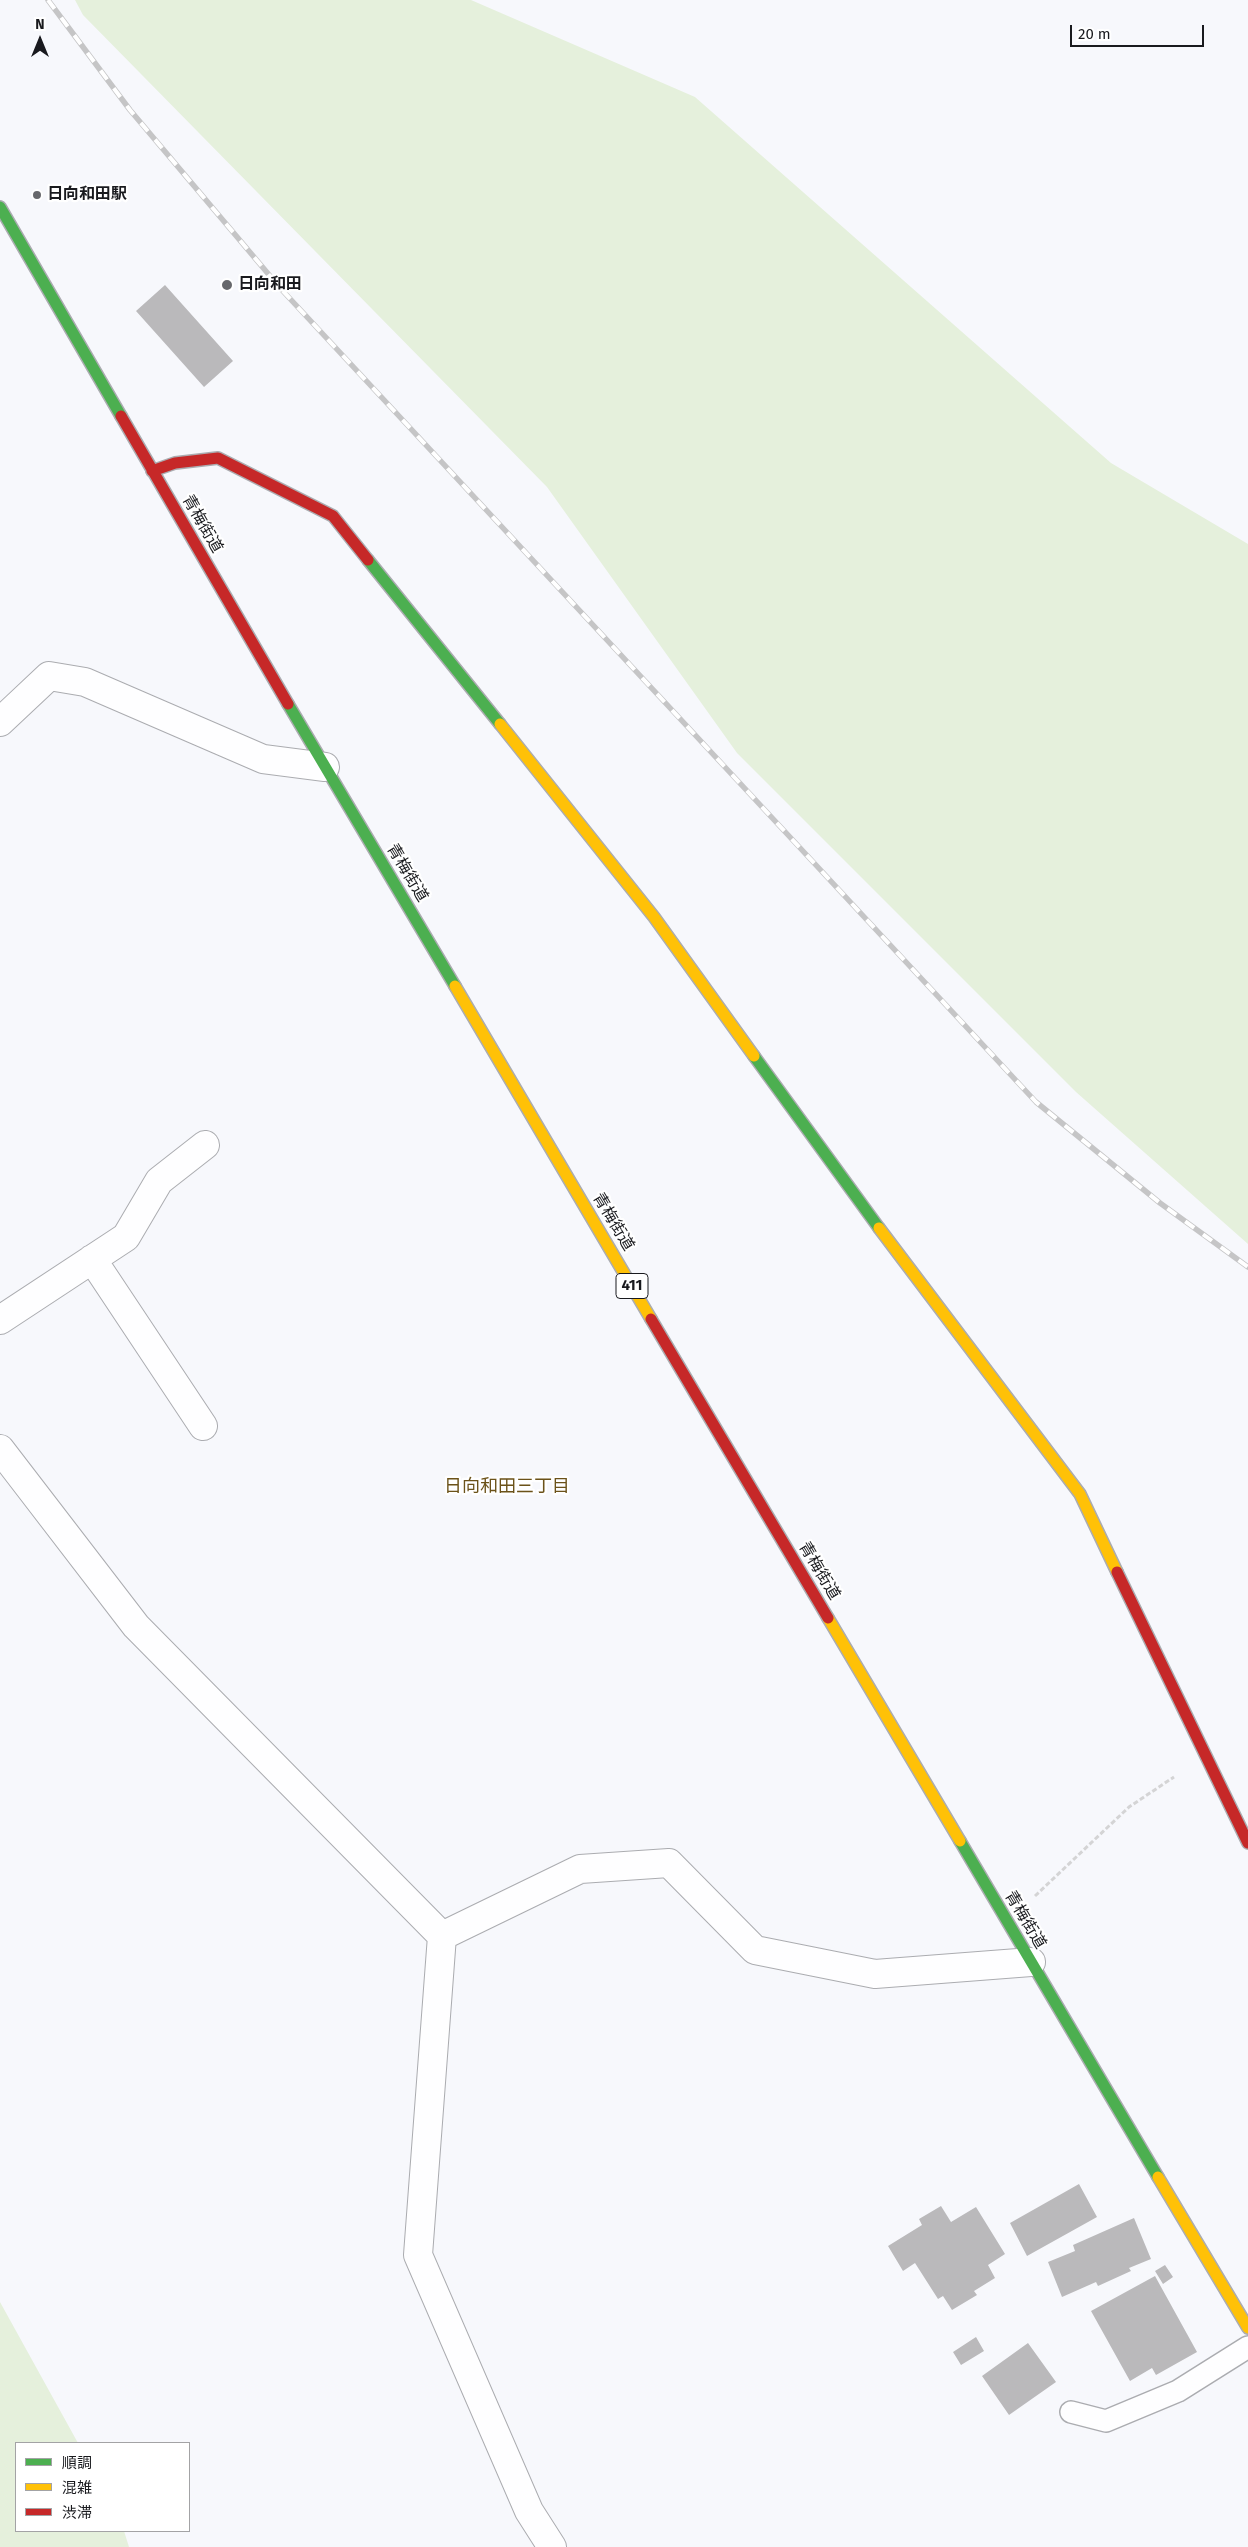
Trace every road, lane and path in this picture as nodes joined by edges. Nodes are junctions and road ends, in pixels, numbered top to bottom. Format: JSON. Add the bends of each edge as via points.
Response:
{"nodes":[{"id":1,"x":0,"y":207,"type":"edge"},
{"id":2,"x":6,"y":229,"type":"edge"},
{"id":3,"x":152,"y":471,"type":"junction"},
{"id":4,"x":0,"y":722,"type":"edge"},
{"id":5,"x":325,"y":767,"type":"junction"},
{"id":6,"x":205,"y":1145,"type":"dead end"},
{"id":7,"x":92,"y":1259,"type":"junction"},
{"id":8,"x":0,"y":1320,"type":"edge"},
{"id":9,"x":203,"y":1426,"type":"dead end"},
{"id":10,"x":0,"y":1449,"type":"edge"},
{"id":11,"x":1206,"y":1756,"type":"junction"},
{"id":12,"x":1248,"y":1844,"type":"edge"},
{"id":13,"x":1007,"y":1922,"type":"junction"},
{"id":14,"x":442,"y":1936,"type":"junction"},
{"id":15,"x":1031,"y":1962,"type":"junction"},
{"id":16,"x":1248,"y":2328,"type":"edge"},
{"id":17,"x":1248,"y":2347,"type":"edge"},
{"id":18,"x":1071,"y":2412,"type":"dead end"},
{"id":19,"x":552,"y":2547,"type":"edge"}],
"edges":[{"from":1,"to":2,"type":"main road","name":"青梅街道","number":"411"},
{"from":2,"to":3,"type":"main road","name":"青梅街道","number":"411"},
{"from":3,"to":5,"type":"main road","name":"青梅街道","number":"411"},
{"from":3,"to":11,"type":"main road","via":[[175,463],[218,458],[333,516],[654,917],[861,1204],[1080,1494]]},
{"from":4,"to":5,"type":"street","via":[[49,676],[85,682],[263,759]]},
{"from":5,"to":13,"type":"main road","name":"青梅街道","number":"411"},
{"from":6,"to":7,"type":"street","via":[[159,1181],[126,1237]]},
{"from":7,"to":8,"type":"street"},
{"from":7,"to":9,"type":"street"},
{"from":10,"to":14,"type":"street","via":[[136,1626]]},
{"from":11,"to":12,"type":"main road"},
{"from":11,"to":13,"type":"path","via":[[1130,1807]]},
{"from":13,"to":15,"type":"main road","name":"青梅街道","number":"411"},
{"from":14,"to":15,"type":"street","via":[[580,1869],[669,1863],[755,1950],[875,1974]]},
{"from":14,"to":19,"type":"street","via":[[418,2255],[530,2511]]},
{"from":15,"to":16,"type":"main road","name":"青梅街道","number":"411"},
{"from":17,"to":18,"type":"lane","via":[[1178,2391],[1106,2421]]}]}
